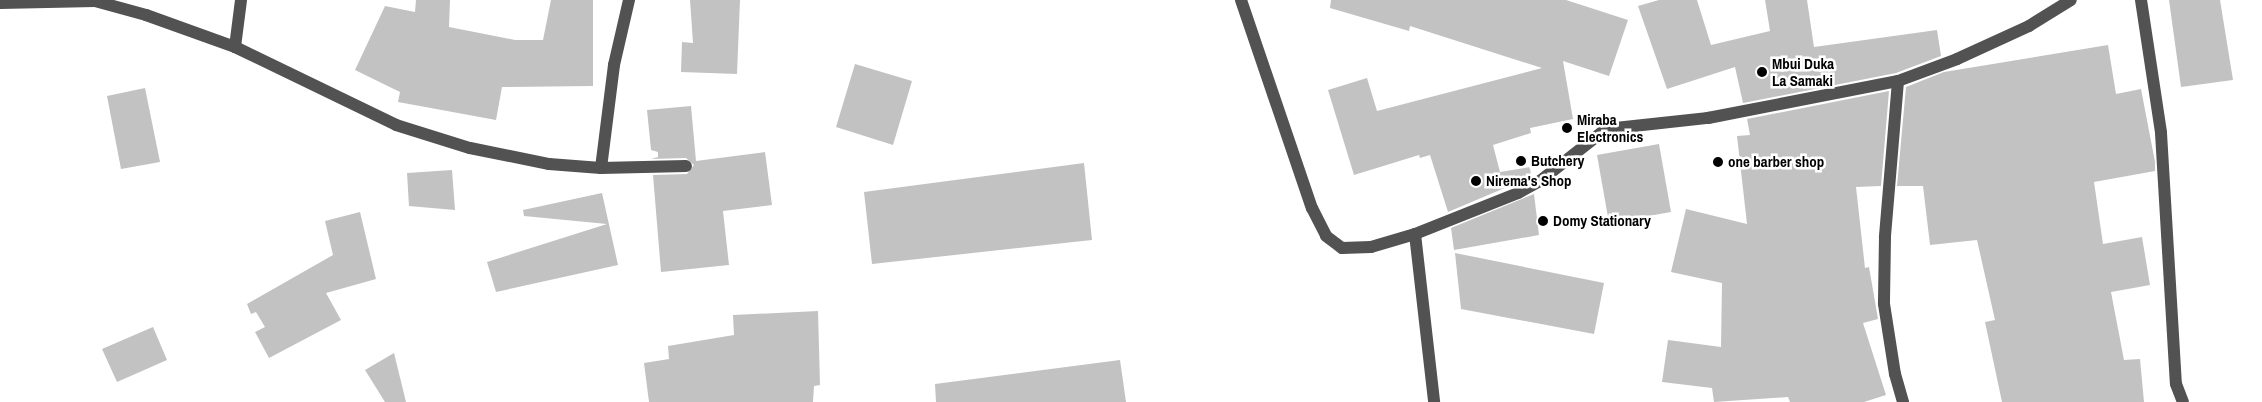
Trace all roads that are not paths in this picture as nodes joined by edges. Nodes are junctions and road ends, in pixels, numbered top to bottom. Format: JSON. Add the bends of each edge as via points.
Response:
{"nodes":[{"id":1,"x":241,"y":0,"type":"edge"},
{"id":2,"x":629,"y":0,"type":"edge"},
{"id":3,"x":1241,"y":0,"type":"edge"},
{"id":4,"x":2071,"y":0,"type":"edge"},
{"id":5,"x":2141,"y":0,"type":"edge"},
{"id":6,"x":0,"y":4,"type":"edge"},
{"id":7,"x":235,"y":47,"type":"junction"},
{"id":8,"x":1898,"y":81,"type":"junction"},
{"id":9,"x":686,"y":166,"type":"dead end"},
{"id":10,"x":601,"y":168,"type":"junction"},
{"id":11,"x":1415,"y":234,"type":"junction"},
{"id":12,"x":1434,"y":402,"type":"edge"},
{"id":13,"x":1903,"y":402,"type":"edge"},
{"id":14,"x":2182,"y":402,"type":"edge"}],
"edges":[{"from":1,"to":7,"type":"street"},
{"from":2,"to":10,"type":"street","via":[[614,65]]},
{"from":3,"to":11,"type":"street","via":[[1312,208],[1326,236],[1342,248],[1371,247]]},
{"from":4,"to":8,"type":"street","via":[[2029,26],[1950,62]]},
{"from":5,"to":14,"type":"street","via":[[2160,133],[2176,384]]},
{"from":6,"to":7,"type":"street","via":[[95,1],[146,15]]},
{"from":7,"to":10,"type":"street","via":[[396,125],[479,150],[549,164]]},
{"from":8,"to":11,"type":"street","via":[[1708,118],[1606,129],[1532,185]]},
{"from":8,"to":13,"type":"street","via":[[1885,237],[1884,304],[1895,374]]},
{"from":9,"to":10,"type":"street"},
{"from":11,"to":12,"type":"street"}]}
